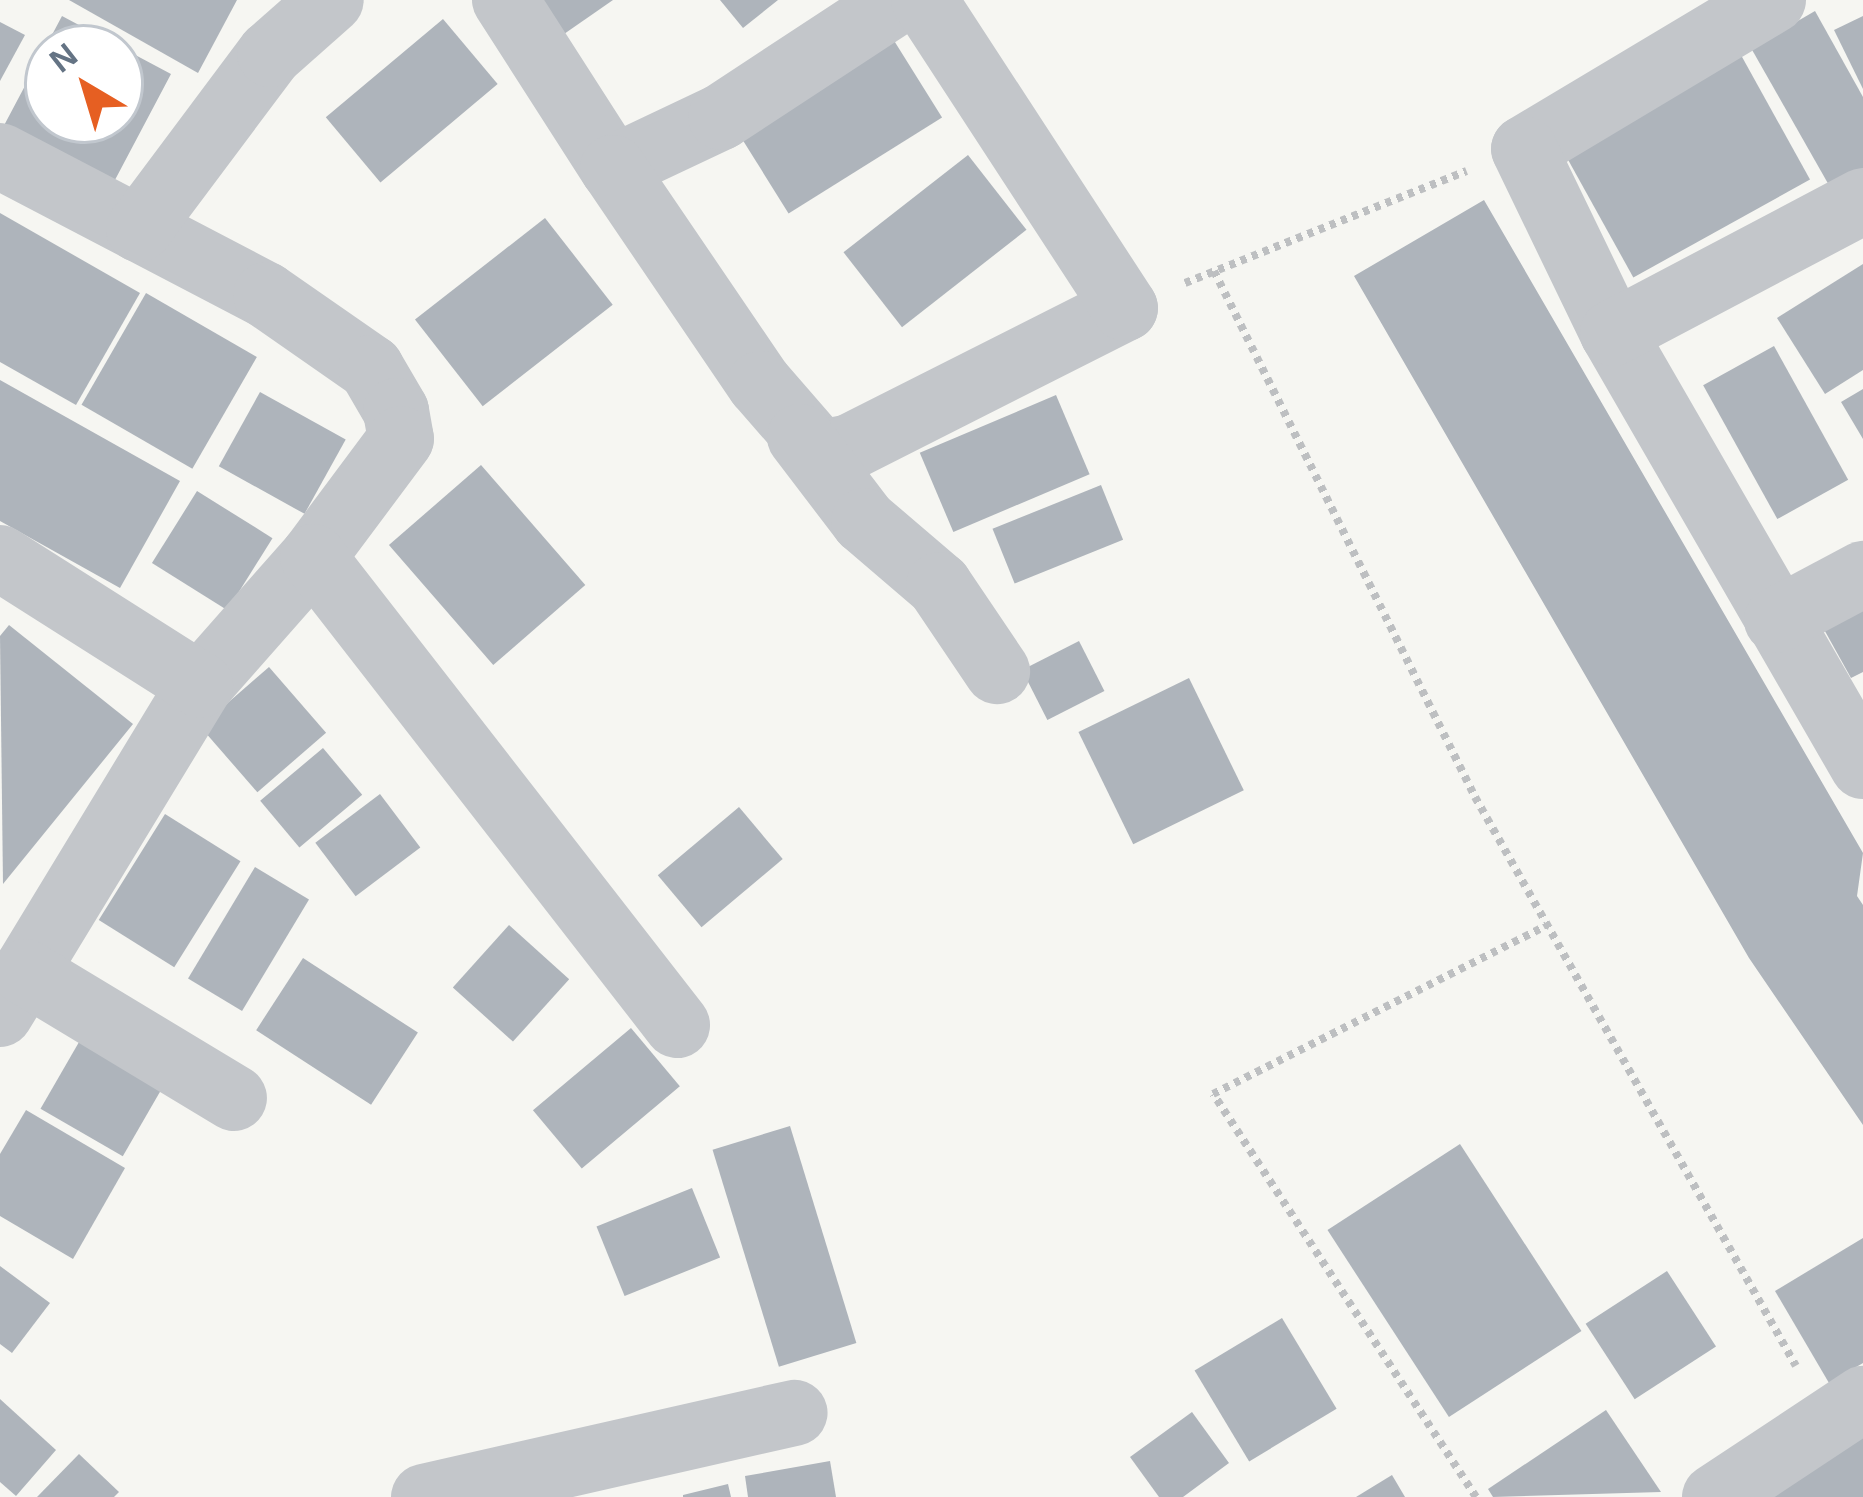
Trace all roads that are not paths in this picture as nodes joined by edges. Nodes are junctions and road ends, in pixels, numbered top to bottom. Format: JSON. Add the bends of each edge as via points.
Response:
{"nodes":[{"id":1,"x":331,"y":0,"type":"edge"},
{"id":2,"x":505,"y":0,"type":"edge"},
{"id":3,"x":899,"y":0,"type":"edge"},
{"id":4,"x":924,"y":0,"type":"edge"},
{"id":5,"x":1774,"y":0,"type":"edge"},
{"id":6,"x":0,"y":156,"type":"edge"},
{"id":7,"x":613,"y":168,"type":"junction"},
{"id":8,"x":1863,"y":201,"type":"edge"},
{"id":9,"x":139,"y":229,"type":"junction"},
{"id":10,"x":1613,"y":333,"type":"junction"},
{"id":11,"x":800,"y":437,"type":"junction"},
{"id":12,"x":313,"y":557,"type":"junction"},
{"id":13,"x":0,"y":558,"type":"edge"},
{"id":14,"x":1863,"y":574,"type":"edge"},
{"id":15,"x":1777,"y":620,"type":"junction"},
{"id":16,"x":998,"y":671,"type":"dead end"},
{"id":17,"x":200,"y":685,"type":"junction"},
{"id":18,"x":1863,"y":766,"type":"edge"},
{"id":19,"x":16,"y":964,"type":"edge"},
{"id":20,"x":677,"y":1024,"type":"dead end"},
{"id":21,"x":234,"y":1098,"type":"dead end"},
{"id":22,"x":1845,"y":1409,"type":"edge"},
{"id":23,"x":795,"y":1413,"type":"dead end"},
{"id":24,"x":424,"y":1497,"type":"edge"},
{"id":25,"x":1715,"y":1497,"type":"edge"}],
"edges":[{"from":1,"to":9,"type":"street","via":[[270,55]]},
{"from":2,"to":7,"type":"street"},
{"from":3,"to":7,"type":"street","via":[[721,117]]},
{"from":4,"to":11,"type":"street","via":[[1125,308],[850,447],[820,453]]},
{"from":5,"to":10,"type":"street","via":[[1524,148]]},
{"from":6,"to":9,"type":"street"},
{"from":7,"to":11,"type":"street"},
{"from":8,"to":10,"type":"street"},
{"from":9,"to":12,"type":"street","via":[[266,295],[371,368],[396,411],[401,439]]},
{"from":10,"to":15,"type":"street"},
{"from":11,"to":16,"type":"street","via":[[864,521],[939,585]]},
{"from":12,"to":17,"type":"street","via":[[233,638]]},
{"from":12,"to":20,"type":"street"},
{"from":13,"to":17,"type":"street"},
{"from":14,"to":15,"type":"street"},
{"from":15,"to":18,"type":"street"},
{"from":17,"to":19,"type":"street"},
{"from":19,"to":21,"type":"street"},
{"from":22,"to":25,"type":"street"},
{"from":23,"to":24,"type":"street"}]}
